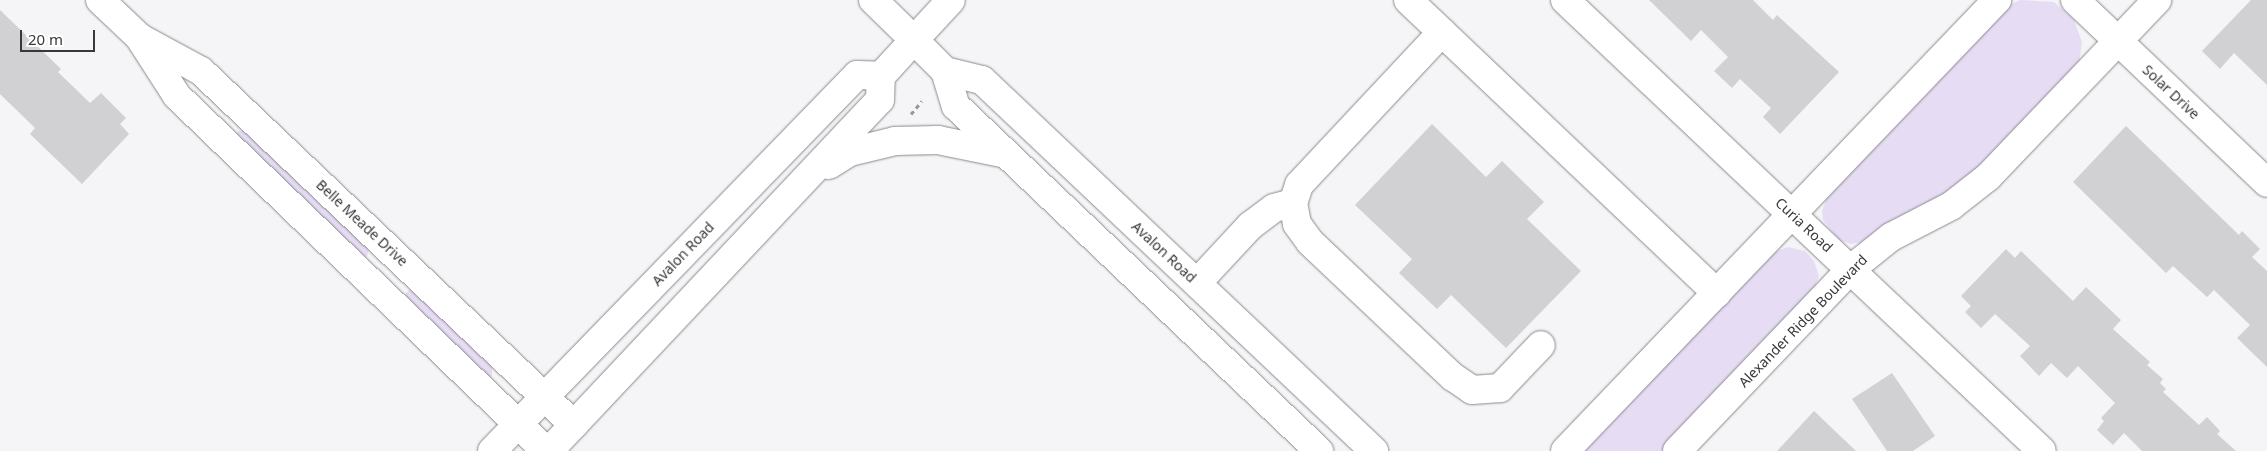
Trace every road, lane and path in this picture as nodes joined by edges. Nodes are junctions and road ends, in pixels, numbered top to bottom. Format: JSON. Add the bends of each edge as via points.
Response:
{"nodes":[{"id":1,"x":100,"y":0,"type":"edge"},
{"id":2,"x":873,"y":0,"type":"edge"},
{"id":3,"x":951,"y":0,"type":"edge"},
{"id":4,"x":1408,"y":0,"type":"edge"},
{"id":5,"x":1565,"y":0,"type":"edge"},
{"id":6,"x":1997,"y":0,"type":"edge"},
{"id":7,"x":2075,"y":0,"type":"edge"},
{"id":8,"x":2157,"y":0,"type":"edge"},
{"id":9,"x":1442,"y":32,"type":"junction"},
{"id":10,"x":139,"y":37,"type":"junction"},
{"id":11,"x":914,"y":40,"type":"junction"},
{"id":12,"x":2119,"y":40,"type":"junction"},
{"id":13,"x":945,"y":71,"type":"junction"},
{"id":14,"x":881,"y":76,"type":"junction"},
{"id":15,"x":234,"y":102,"type":"junction"},
{"id":16,"x":922,"y":102,"type":"dead end"},
{"id":17,"x":910,"y":115,"type":"dead end"},
{"id":18,"x":210,"y":127,"type":"junction"},
{"id":19,"x":1007,"y":154,"type":"junction"},
{"id":20,"x":805,"y":181,"type":"junction"},
{"id":21,"x":2267,"y":183,"type":"edge"},
{"id":22,"x":1293,"y":203,"type":"junction"},
{"id":23,"x":1793,"y":214,"type":"junction"},
{"id":24,"x":399,"y":259,"type":"junction"},
{"id":25,"x":1851,"y":269,"type":"junction"},
{"id":26,"x":1197,"y":283,"type":"junction"},
{"id":27,"x":373,"y":284,"type":"junction"},
{"id":28,"x":1717,"y":293,"type":"junction"},
{"id":29,"x":1541,"y":345,"type":"dead end"},
{"id":30,"x":544,"y":397,"type":"junction"},
{"id":31,"x":518,"y":424,"type":"junction"},
{"id":32,"x":574,"y":425,"type":"junction"},
{"id":33,"x":492,"y":451,"type":"edge"},
{"id":34,"x":547,"y":451,"type":"edge"},
{"id":35,"x":1319,"y":451,"type":"edge"},
{"id":36,"x":1374,"y":451,"type":"edge"},
{"id":37,"x":1565,"y":451,"type":"edge"},
{"id":38,"x":1677,"y":451,"type":"edge"},
{"id":39,"x":2042,"y":451,"type":"edge"}],
"edges":[{"from":1,"to":10,"type":"street","name":"Belle Meade Drive"},
{"from":2,"to":11,"type":"street"},
{"from":3,"to":11,"type":"street"},
{"from":4,"to":9,"type":"street"},
{"from":5,"to":23,"type":"street","name":"Curia Road"},
{"from":6,"to":23,"type":"street"},
{"from":7,"to":12,"type":"street","name":"Solar Drive"},
{"from":8,"to":12,"type":"street","name":"Alexander Ridge Boulevard"},
{"from":9,"to":22,"type":"street","via":[[1300,185]]},
{"from":9,"to":28,"type":"street"},
{"from":10,"to":15,"type":"street","name":"Belle Meade Drive","via":[[201,71]]},
{"from":10,"to":18,"type":"street","name":"Belle Meade Drive","via":[[177,96]]},
{"from":11,"to":13,"type":"street"},
{"from":11,"to":14,"type":"street"},
{"from":12,"to":21,"type":"street","name":"Solar Drive"},
{"from":12,"to":25,"type":"street","name":"Alexander Ridge Boulevard","via":[[1988,177],[1951,206],[1890,237]]},
{"from":13,"to":19,"type":"street","via":[[956,106]]},
{"from":13,"to":26,"type":"street","name":"Avalon Road","via":[[982,80]]},
{"from":14,"to":20,"type":"street","via":[[880,100]]},
{"from":14,"to":30,"type":"street","name":"Avalon Road","via":[[856,75]]},
{"from":15,"to":18,"type":"street"},
{"from":15,"to":24,"type":"street","name":"Belle Meade Drive"},
{"from":16,"to":17,"type":"path"},
{"from":18,"to":27,"type":"street","name":"Belle Meade Drive"},
{"from":19,"to":20,"type":"street","via":[[938,140],[895,141],[850,152]]},
{"from":19,"to":35,"type":"street"},
{"from":20,"to":32,"type":"street"},
{"from":22,"to":26,"type":"street","via":[[1274,208],[1250,226]]},
{"from":22,"to":29,"type":"street","via":[[1298,224],[1310,242],[1453,377],[1472,390],[1500,388]]},
{"from":23,"to":25,"type":"street","name":"Curia Road"},
{"from":23,"to":28,"type":"street"},
{"from":24,"to":27,"type":"street"},
{"from":24,"to":30,"type":"street","name":"Belle Meade Drive"},
{"from":25,"to":38,"type":"street","name":"Alexander Ridge Boulevard"},
{"from":25,"to":39,"type":"street","name":"Curia Road"},
{"from":26,"to":36,"type":"street","name":"Avalon Road"},
{"from":27,"to":31,"type":"street","name":"Belle Meade Drive"},
{"from":28,"to":37,"type":"street"},
{"from":30,"to":31,"type":"street","name":"Avalon Road"},
{"from":30,"to":32,"type":"street","name":"Belle Meade Drive"},
{"from":31,"to":33,"type":"street","name":"Avalon Road"},
{"from":31,"to":34,"type":"street","name":"Belle Meade Drive"},
{"from":32,"to":34,"type":"street"}]}
